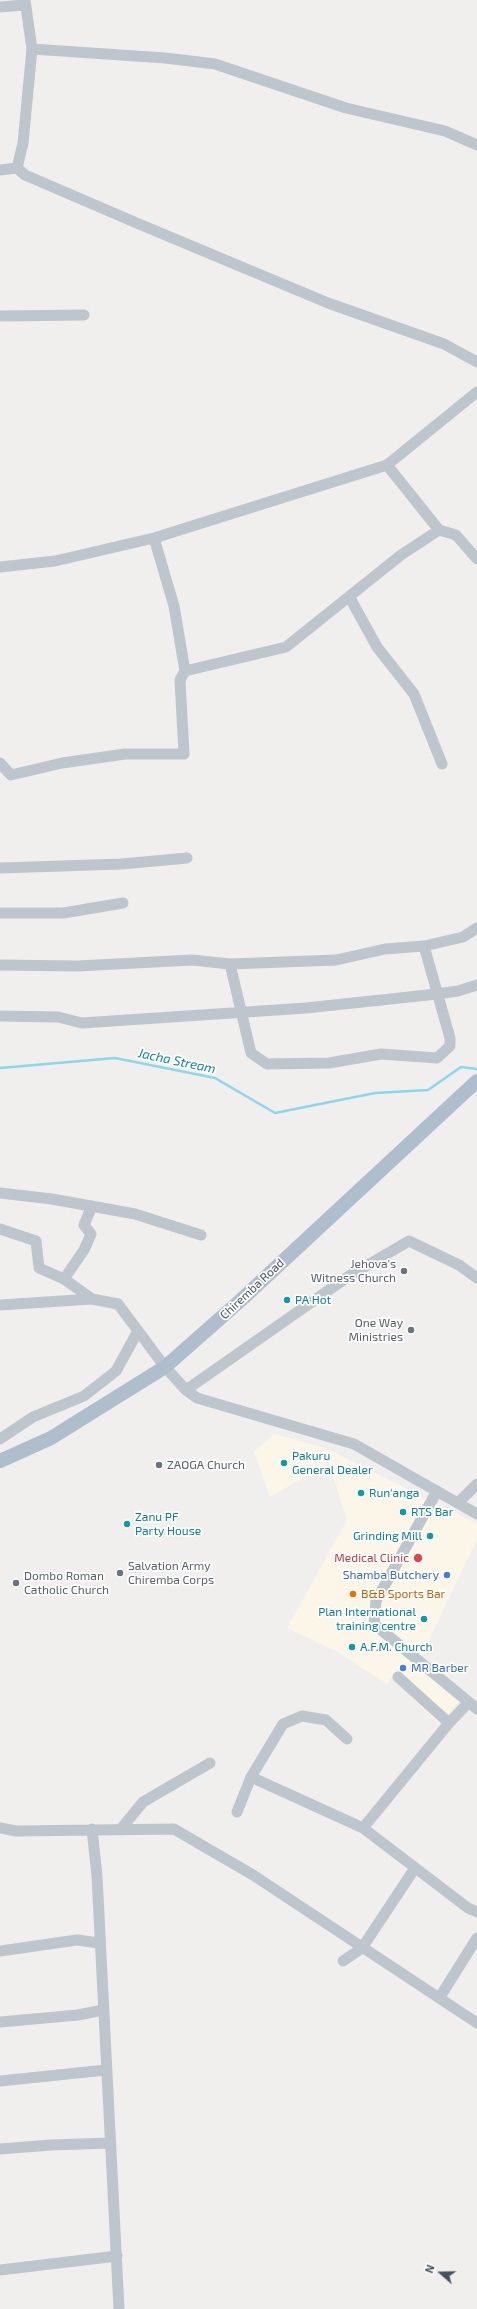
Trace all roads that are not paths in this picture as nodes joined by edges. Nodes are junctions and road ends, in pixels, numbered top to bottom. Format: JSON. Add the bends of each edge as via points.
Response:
{"nodes":[{"id":1,"x":25,"y":3,"type":"edge"},
{"id":2,"x":0,"y":7,"type":"edge"},
{"id":3,"x":32,"y":49,"type":"junction"},
{"id":4,"x":477,"y":145,"type":"edge"},
{"id":5,"x":17,"y":168,"type":"junction"},
{"id":6,"x":0,"y":170,"type":"edge"},
{"id":7,"x":84,"y":315,"type":"dead end"},
{"id":8,"x":0,"y":316,"type":"edge"},
{"id":9,"x":477,"y":362,"type":"edge"},
{"id":10,"x":477,"y":392,"type":"edge"},
{"id":11,"x":387,"y":465,"type":"junction"},
{"id":12,"x":439,"y":530,"type":"junction"},
{"id":13,"x":154,"y":538,"type":"junction"},
{"id":14,"x":477,"y":559,"type":"edge"},
{"id":15,"x":0,"y":567,"type":"edge"},
{"id":16,"x":350,"y":598,"type":"junction"},
{"id":17,"x":185,"y":671,"type":"junction"},
{"id":18,"x":0,"y":764,"type":"edge"},
{"id":19,"x":442,"y":764,"type":"dead end"},
{"id":20,"x":187,"y":858,"type":"dead end"},
{"id":21,"x":0,"y":868,"type":"edge"},
{"id":22,"x":123,"y":903,"type":"dead end"},
{"id":23,"x":0,"y":913,"type":"edge"},
{"id":24,"x":477,"y":928,"type":"edge"},
{"id":25,"x":424,"y":946,"type":"junction"},
{"id":26,"x":230,"y":964,"type":"junction"},
{"id":27,"x":0,"y":965,"type":"edge"},
{"id":28,"x":477,"y":985,"type":"edge"},
{"id":29,"x":437,"y":994,"type":"junction"},
{"id":30,"x":241,"y":1011,"type":"junction"},
{"id":31,"x":0,"y":1016,"type":"edge"},
{"id":32,"x":476,"y":1082,"type":"edge"},
{"id":33,"x":0,"y":1193,"type":"edge"},
{"id":34,"x":92,"y":1206,"type":"junction"},
{"id":35,"x":0,"y":1229,"type":"edge"},
{"id":36,"x":201,"y":1236,"type":"dead end"},
{"id":37,"x":477,"y":1278,"type":"edge"},
{"id":38,"x":64,"y":1279,"type":"junction"},
{"id":39,"x":92,"y":1299,"type":"junction"},
{"id":40,"x":0,"y":1305,"type":"edge"},
{"id":41,"x":138,"y":1331,"type":"junction"},
{"id":42,"x":165,"y":1367,"type":"junction"},
{"id":43,"x":186,"y":1390,"type":"junction"},
{"id":44,"x":0,"y":1438,"type":"edge"},
{"id":45,"x":0,"y":1461,"type":"edge"},
{"id":46,"x":477,"y":1484,"type":"edge"},
{"id":47,"x":437,"y":1491,"type":"junction"},
{"id":48,"x":458,"y":1503,"type":"junction"},
{"id":49,"x":477,"y":1514,"type":"edge"},
{"id":50,"x":398,"y":1677,"type":"dead end"},
{"id":51,"x":473,"y":1706,"type":"edge"},
{"id":52,"x":449,"y":1723,"type":"junction"},
{"id":53,"x":347,"y":1739,"type":"dead end"},
{"id":54,"x":210,"y":1763,"type":"dead end"},
{"id":55,"x":252,"y":1777,"type":"junction"},
{"id":56,"x":237,"y":1812,"type":"dead end"},
{"id":57,"x":0,"y":1828,"type":"edge"},
{"id":58,"x":363,"y":1828,"type":"junction"},
{"id":59,"x":92,"y":1829,"type":"junction"},
{"id":60,"x":120,"y":1830,"type":"junction"},
{"id":61,"x":415,"y":1868,"type":"junction"},
{"id":62,"x":477,"y":1912,"type":"edge"},
{"id":63,"x":477,"y":1938,"type":"edge"},
{"id":64,"x":99,"y":1943,"type":"junction"},
{"id":65,"x":362,"y":1948,"type":"junction"},
{"id":66,"x":0,"y":1951,"type":"edge"},
{"id":67,"x":343,"y":1961,"type":"dead end"},
{"id":68,"x":440,"y":1997,"type":"junction"},
{"id":69,"x":103,"y":2010,"type":"junction"},
{"id":70,"x":0,"y":2022,"type":"edge"},
{"id":71,"x":477,"y":2023,"type":"edge"},
{"id":72,"x":106,"y":2070,"type":"junction"},
{"id":73,"x":0,"y":2081,"type":"edge"},
{"id":74,"x":110,"y":2143,"type":"junction"},
{"id":75,"x":0,"y":2149,"type":"edge"},
{"id":76,"x":117,"y":2256,"type":"junction"},
{"id":77,"x":0,"y":2270,"type":"edge"},
{"id":78,"x":119,"y":2309,"type":"edge"}],
"edges":[{"from":1,"to":2,"type":"street"},
{"from":1,"to":3,"type":"street"},
{"from":3,"to":4,"type":"street","via":[[215,64],[346,108],[445,131]]},
{"from":3,"to":5,"type":"street","via":[[23,142]]},
{"from":5,"to":6,"type":"street"},
{"from":5,"to":9,"type":"street","via":[[25,175],[328,304],[444,344]]},
{"from":7,"to":8,"type":"street"},
{"from":10,"to":11,"type":"street"},
{"from":11,"to":12,"type":"street"},
{"from":11,"to":13,"type":"street"},
{"from":12,"to":14,"type":"street","via":[[456,535]]},
{"from":12,"to":16,"type":"street","via":[[401,555]]},
{"from":13,"to":15,"type":"street","via":[[55,561]]},
{"from":13,"to":17,"type":"street","via":[[174,606]]},
{"from":16,"to":17,"type":"street","via":[[286,647]]},
{"from":16,"to":19,"type":"street","via":[[376,647],[414,694]]},
{"from":17,"to":18,"type":"street","via":[[180,680],[184,754],[125,754],[62,762],[11,775]]},
{"from":20,"to":21,"type":"street","via":[[122,864]]},
{"from":22,"to":23,"type":"street","via":[[63,913]]},
{"from":24,"to":25,"type":"street","via":[[463,937]]},
{"from":25,"to":26,"type":"street","via":[[385,949],[336,960]]},
{"from":25,"to":29,"type":"street"},
{"from":26,"to":27,"type":"street","via":[[192,960],[78,966]]},
{"from":26,"to":30,"type":"street"},
{"from":28,"to":29,"type":"street"},
{"from":29,"to":30,"type":"street","via":[[306,1008]]},
{"from":29,"to":30,"type":"street","via":[[450,1046],[437,1058],[381,1054],[329,1063],[267,1064],[251,1053]]},
{"from":30,"to":31,"type":"street","via":[[82,1023],[58,1017]]},
{"from":32,"to":42,"type":"main road","name":"Chiremba Road"},
{"from":33,"to":34,"type":"street"},
{"from":34,"to":36,"type":"street","via":[[135,1214]]},
{"from":34,"to":38,"type":"street","via":[[84,1225],[91,1234],[84,1250]]},
{"from":35,"to":38,"type":"street","via":[[36,1241],[39,1268]]},
{"from":37,"to":43,"type":"street","via":[[459,1265],[409,1241],[349,1276]]},
{"from":38,"to":39,"type":"street"},
{"from":39,"to":40,"type":"street"},
{"from":39,"to":41,"type":"street","via":[[118,1304]]},
{"from":41,"to":42,"type":"street"},
{"from":41,"to":44,"type":"street","via":[[116,1371],[84,1396],[33,1417]]},
{"from":42,"to":43,"type":"street"},
{"from":42,"to":45,"type":"main road","name":"Chiremba Road","via":[[51,1438]]},
{"from":43,"to":47,"type":"street","via":[[197,1398],[354,1444]]},
{"from":46,"to":48,"type":"street"},
{"from":47,"to":48,"type":"street"},
{"from":47,"to":51,"type":"street","via":[[376,1602],[374,1624]]},
{"from":48,"to":49,"type":"street"},
{"from":50,"to":52,"type":"street"},
{"from":51,"to":52,"type":"street"},
{"from":52,"to":58,"type":"street"},
{"from":53,"to":55,"type":"street","via":[[326,1720],[302,1716],[283,1724]]},
{"from":54,"to":60,"type":"street","via":[[144,1802]]},
{"from":55,"to":56,"type":"street"},
{"from":55,"to":58,"type":"street"},
{"from":57,"to":59,"type":"street","via":[[16,1831]]},
{"from":58,"to":61,"type":"street"},
{"from":59,"to":60,"type":"street"},
{"from":59,"to":64,"type":"street","via":[[97,1876]]},
{"from":60,"to":65,"type":"street","via":[[174,1829],[253,1875]]},
{"from":61,"to":62,"type":"street"},
{"from":61,"to":65,"type":"street"},
{"from":63,"to":68,"type":"street"},
{"from":64,"to":66,"type":"street","via":[[77,1940]]},
{"from":64,"to":69,"type":"street"},
{"from":65,"to":67,"type":"street"},
{"from":65,"to":68,"type":"street"},
{"from":68,"to":71,"type":"street"},
{"from":69,"to":70,"type":"street","via":[[78,2015]]},
{"from":69,"to":72,"type":"street"},
{"from":72,"to":73,"type":"street"},
{"from":72,"to":74,"type":"street"},
{"from":74,"to":75,"type":"street","via":[[51,2144]]},
{"from":74,"to":76,"type":"street"},
{"from":76,"to":77,"type":"street"},
{"from":76,"to":78,"type":"street"}]}
